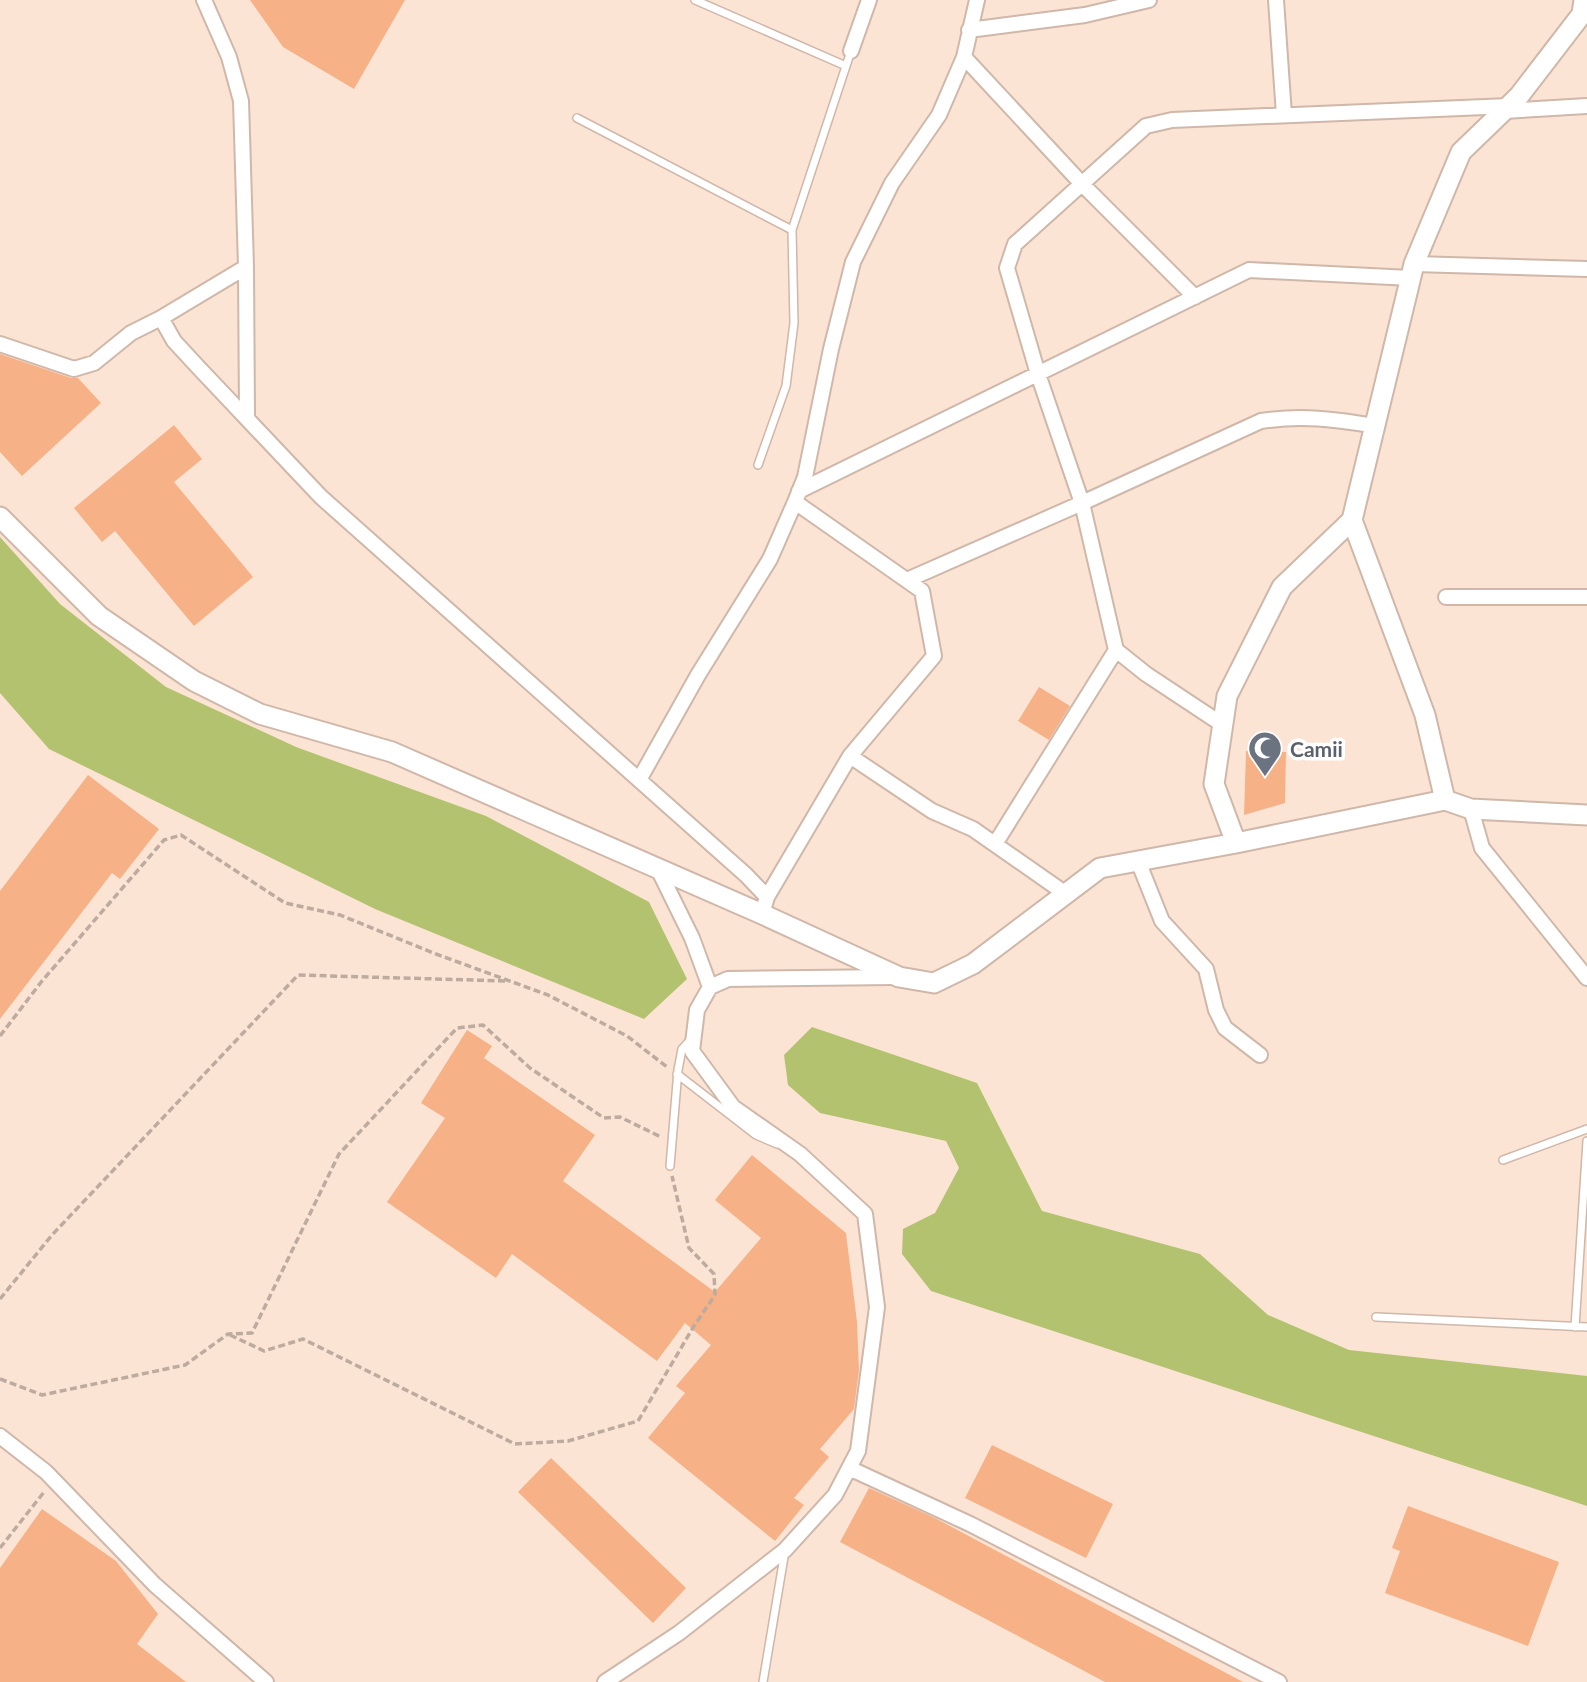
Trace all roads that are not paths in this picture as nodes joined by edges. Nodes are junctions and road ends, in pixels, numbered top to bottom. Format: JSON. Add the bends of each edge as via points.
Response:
{"nodes":[{"id":1,"x":204,"y":0,"type":"edge"},
{"id":2,"x":695,"y":0,"type":"edge"},
{"id":3,"x":869,"y":0,"type":"edge"},
{"id":4,"x":977,"y":0,"type":"edge"},
{"id":5,"x":1149,"y":0,"type":"edge"},
{"id":6,"x":1276,"y":0,"type":"edge"},
{"id":7,"x":1584,"y":0,"type":"edge"},
{"id":8,"x":969,"y":30,"type":"junction"},
{"id":9,"x":851,"y":51,"type":"joint"},
{"id":10,"x":964,"y":57,"type":"junction"},
{"id":11,"x":846,"y":66,"type":"junction"},
{"id":12,"x":1587,"y":106,"type":"edge"},
{"id":13,"x":1506,"y":109,"type":"junction"},
{"id":14,"x":1284,"y":115,"type":"junction"},
{"id":15,"x":577,"y":118,"type":"dead end"},
{"id":16,"x":1082,"y":184,"type":"junction"},
{"id":17,"x":792,"y":230,"type":"junction"},
{"id":18,"x":246,"y":267,"type":"junction"},
{"id":19,"x":1587,"y":269,"type":"edge"},
{"id":20,"x":1413,"y":271,"type":"junction"},
{"id":21,"x":1195,"y":297,"type":"junction"},
{"id":22,"x":161,"y":318,"type":"junction"},
{"id":23,"x":0,"y":344,"type":"edge"},
{"id":24,"x":1038,"y":374,"type":"junction"},
{"id":25,"x":247,"y":418,"type":"junction"},
{"id":26,"x":1375,"y":426,"type":"junction"},
{"id":27,"x":758,"y":465,"type":"dead end"},
{"id":28,"x":797,"y":496,"type":"junction"},
{"id":29,"x":1082,"y":503,"type":"junction"},
{"id":30,"x":0,"y":517,"type":"edge"},
{"id":31,"x":1352,"y":520,"type":"junction"},
{"id":32,"x":907,"y":580,"type":"junction"},
{"id":33,"x":1446,"y":597,"type":"dead end"},
{"id":34,"x":1587,"y":597,"type":"edge"},
{"id":35,"x":1116,"y":650,"type":"junction"},
{"id":36,"x":1223,"y":725,"type":"junction"},
{"id":37,"x":850,"y":756,"type":"junction"},
{"id":38,"x":639,"y":780,"type":"junction"},
{"id":39,"x":1444,"y":800,"type":"junction"},
{"id":40,"x":1471,"y":809,"type":"junction"},
{"id":41,"x":1587,"y":815,"type":"edge"},
{"id":42,"x":1236,"y":843,"type":"junction"},
{"id":43,"x":995,"y":844,"type":"junction"},
{"id":44,"x":1138,"y":861,"type":"junction"},
{"id":45,"x":659,"y":871,"type":"junction"},
{"id":46,"x":1066,"y":894,"type":"junction"},
{"id":47,"x":765,"y":906,"type":"junction"},
{"id":48,"x":899,"y":978,"type":"junction"},
{"id":49,"x":1587,"y":978,"type":"edge"},
{"id":50,"x":710,"y":987,"type":"junction"},
{"id":51,"x":694,"y":1036,"type":"junction"},
{"id":52,"x":1260,"y":1055,"type":"dead end"},
{"id":53,"x":677,"y":1074,"type":"junction"},
{"id":54,"x":1587,"y":1129,"type":"edge"},
{"id":55,"x":1587,"y":1141,"type":"edge"},
{"id":56,"x":800,"y":1154,"type":"junction"},
{"id":57,"x":1503,"y":1160,"type":"dead end"},
{"id":58,"x":670,"y":1166,"type":"road end"},
{"id":59,"x":1376,"y":1317,"type":"dead end"},
{"id":60,"x":1575,"y":1327,"type":"junction"},
{"id":61,"x":1587,"y":1327,"type":"edge"},
{"id":62,"x":0,"y":1436,"type":"edge"},
{"id":63,"x":849,"y":1468,"type":"junction"},
{"id":64,"x":785,"y":1550,"type":"junction"},
{"id":65,"x":266,"y":1682,"type":"edge"},
{"id":66,"x":605,"y":1682,"type":"edge"},
{"id":67,"x":763,"y":1682,"type":"edge"},
{"id":68,"x":1279,"y":1682,"type":"edge"}],
"edges":[{"from":1,"to":18,"type":"street","via":[[229,57],[241,101]]},
{"from":2,"to":11,"type":"lane"},
{"from":3,"to":9,"type":"street"},
{"from":4,"to":8,"type":"street"},
{"from":5,"to":8,"type":"street","via":[[1085,15]]},
{"from":6,"to":14,"type":"street"},
{"from":7,"to":13,"type":"street","via":[[1583,14]]},
{"from":8,"to":10,"type":"street"},
{"from":9,"to":11,"type":"lane"},
{"from":10,"to":16,"type":"street"},
{"from":10,"to":28,"type":"street","via":[[939,115],[892,183],[853,262],[806,477]]},
{"from":11,"to":17,"type":"lane"},
{"from":12,"to":13,"type":"street"},
{"from":13,"to":14,"type":"street"},
{"from":13,"to":20,"type":"street","via":[[1461,152]]},
{"from":14,"to":16,"type":"street","via":[[1172,120],[1146,126]]},
{"from":15,"to":17,"type":"lane"},
{"from":16,"to":21,"type":"street"},
{"from":16,"to":24,"type":"street","via":[[1015,244],[1007,268]]},
{"from":17,"to":27,"type":"lane","via":[[794,323],[786,386]]},
{"from":18,"to":22,"type":"street"},
{"from":18,"to":25,"type":"street"},
{"from":19,"to":20,"type":"street"},
{"from":20,"to":21,"type":"street","via":[[1249,270]]},
{"from":20,"to":26,"type":"street"},
{"from":21,"to":24,"type":"street"},
{"from":22,"to":23,"type":"street","via":[[94,363],[74,369]]},
{"from":22,"to":25,"type":"street","via":[[174,341]]},
{"from":24,"to":28,"type":"street"},
{"from":24,"to":29,"type":"street"},
{"from":25,"to":38,"type":"street","via":[[321,497]]},
{"from":26,"to":29,"type":"street","via":[[1323,418],[1262,421]]},
{"from":26,"to":31,"type":"street"},
{"from":28,"to":32,"type":"street"},
{"from":28,"to":38,"type":"street","via":[[770,558]]},
{"from":29,"to":32,"type":"street"},
{"from":29,"to":35,"type":"street"},
{"from":30,"to":45,"type":"street","via":[[99,616],[194,681],[260,714],[392,752]]},
{"from":31,"to":36,"type":"street","via":[[1282,587],[1227,696]]},
{"from":31,"to":39,"type":"street","via":[[1425,715]]},
{"from":32,"to":37,"type":"street","via":[[922,591],[934,656]]},
{"from":33,"to":34,"type":"street"},
{"from":35,"to":36,"type":"street"},
{"from":35,"to":43,"type":"street"},
{"from":36,"to":42,"type":"street","via":[[1214,783]]},
{"from":37,"to":43,"type":"street","via":[[932,811]]},
{"from":37,"to":47,"type":"street"},
{"from":38,"to":47,"type":"street","via":[[746,875]]},
{"from":39,"to":40,"type":"street"},
{"from":39,"to":42,"type":"street"},
{"from":40,"to":41,"type":"street"},
{"from":40,"to":49,"type":"street","via":[[1482,849]]},
{"from":42,"to":44,"type":"street"},
{"from":43,"to":46,"type":"street"},
{"from":44,"to":46,"type":"street","via":[[1100,868]]},
{"from":44,"to":52,"type":"street","via":[[1162,921],[1206,969],[1225,1028]]},
{"from":45,"to":47,"type":"street"},
{"from":45,"to":50,"type":"street"},
{"from":46,"to":48,"type":"street","via":[[973,964],[934,983]]},
{"from":47,"to":48,"type":"street"},
{"from":48,"to":50,"type":"street","via":[[728,979]]},
{"from":50,"to":51,"type":"street","via":[[696,1010]]},
{"from":51,"to":53,"type":"lane","via":[[682,1049]]},
{"from":51,"to":56,"type":"street","via":[[692,1051],[733,1107]]},
{"from":53,"to":56,"type":"lane","via":[[756,1135]]},
{"from":53,"to":58,"type":"lane"},
{"from":54,"to":57,"type":"lane"},
{"from":55,"to":60,"type":"lane"},
{"from":56,"to":63,"type":"street","via":[[865,1214],[877,1307],[858,1451]]},
{"from":59,"to":60,"type":"lane"},
{"from":60,"to":61,"type":"lane"},
{"from":62,"to":65,"type":"street","via":[[54,1480],[155,1585]]},
{"from":63,"to":64,"type":"street","via":[[835,1495]]},
{"from":63,"to":68,"type":"street","via":[[970,1524]]},
{"from":64,"to":66,"type":"street","via":[[679,1633]]},
{"from":64,"to":67,"type":"lane"}]}
